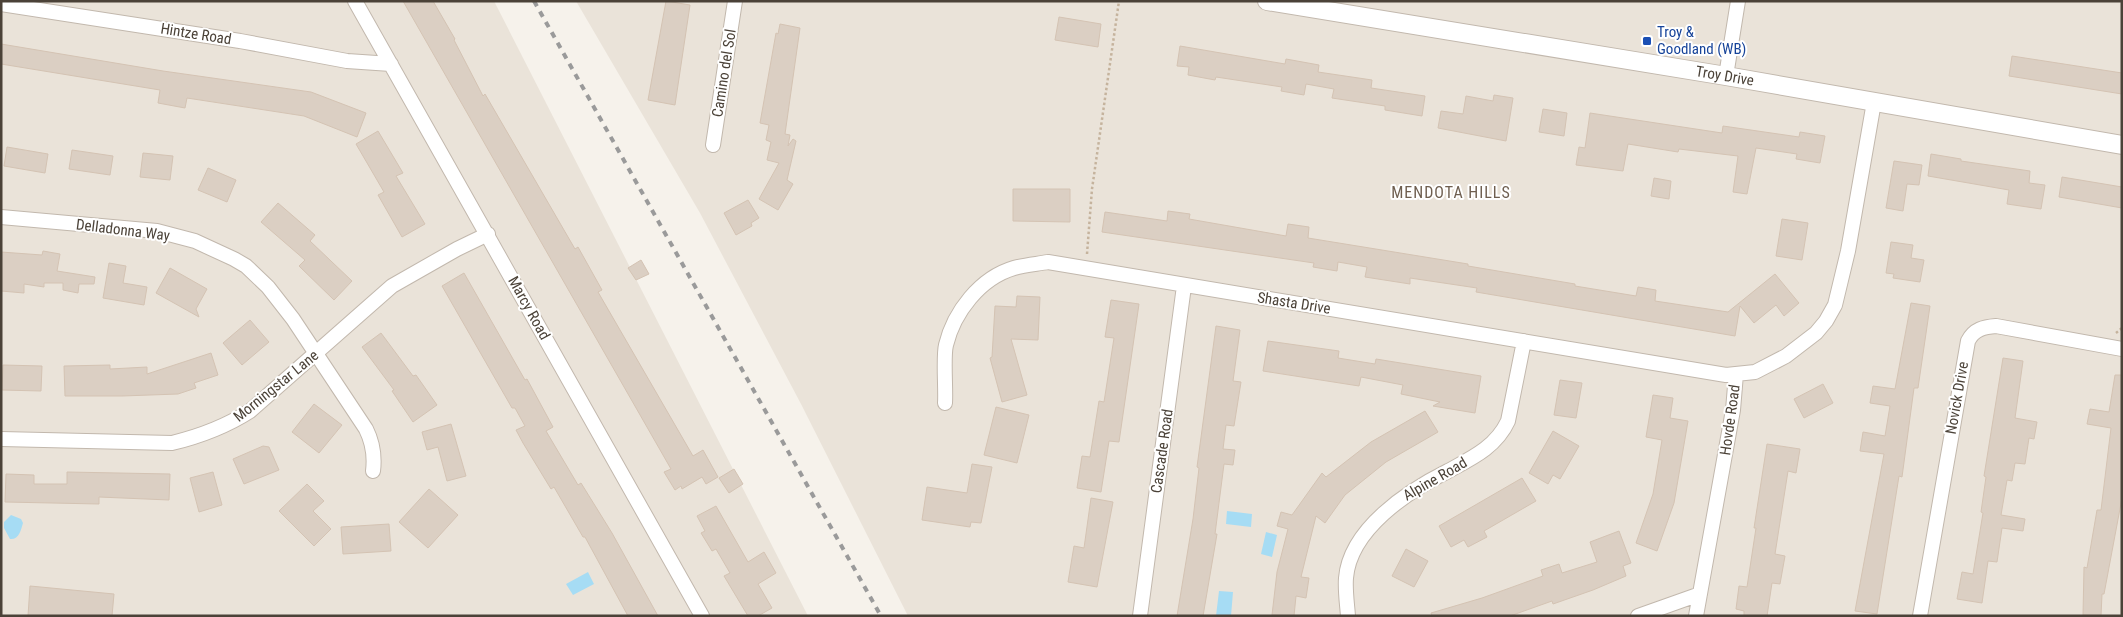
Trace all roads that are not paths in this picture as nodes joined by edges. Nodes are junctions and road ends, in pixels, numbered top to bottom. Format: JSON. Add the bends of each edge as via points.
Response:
{"nodes":[{"id":1,"x":355,"y":1,"type":"edge"},
{"id":2,"x":735,"y":1,"type":"edge"},
{"id":3,"x":1267,"y":1,"type":"edge"},
{"id":4,"x":1738,"y":1,"type":"edge"},
{"id":5,"x":1,"y":4,"type":"edge"},
{"id":6,"x":391,"y":64,"type":"junction"},
{"id":7,"x":1726,"y":76,"type":"junction"},
{"id":8,"x":1874,"y":102,"type":"junction"},
{"id":9,"x":713,"y":145,"type":"dead end"},
{"id":10,"x":2122,"y":145,"type":"edge"},
{"id":11,"x":1,"y":217,"type":"edge"},
{"id":12,"x":488,"y":234,"type":"junction"},
{"id":13,"x":1184,"y":286,"type":"junction"},
{"id":14,"x":1524,"y":341,"type":"junction"},
{"id":15,"x":2122,"y":349,"type":"edge"},
{"id":16,"x":316,"y":354,"type":"junction"},
{"id":17,"x":1736,"y":374,"type":"junction"},
{"id":18,"x":945,"y":403,"type":"dead end"},
{"id":19,"x":1,"y":440,"type":"edge"},
{"id":20,"x":373,"y":471,"type":"dead end"},
{"id":21,"x":1700,"y":594,"type":"junction"},
{"id":22,"x":702,"y":616,"type":"edge"},
{"id":23,"x":1140,"y":616,"type":"edge"},
{"id":24,"x":1348,"y":616,"type":"edge"},
{"id":25,"x":1638,"y":616,"type":"edge"},
{"id":26,"x":1696,"y":616,"type":"edge"},
{"id":27,"x":1920,"y":616,"type":"edge"}],
"edges":[{"from":1,"to":6,"type":"street","name":"Marcy Road"},
{"from":2,"to":9,"type":"street","name":"Camino del Sol"},
{"from":3,"to":7,"type":"street","name":"Troy Drive"},
{"from":4,"to":7,"type":"street"},
{"from":5,"to":6,"type":"street","name":"Hintze Road","via":[[347,61]]},
{"from":6,"to":12,"type":"street","name":"Marcy Road"},
{"from":7,"to":8,"type":"street","name":"Troy Drive"},
{"from":8,"to":10,"type":"street","name":"Troy Drive"},
{"from":8,"to":17,"type":"street","name":"Hovde Road","via":[[1848,251],[1835,305],[1816,333],[1786,356],[1755,372]]},
{"from":11,"to":16,"type":"street","name":"Delladonna Way","via":[[157,232],[194,241],[246,266],[268,287]]},
{"from":12,"to":16,"type":"street","name":"Morningstar Lane","via":[[392,286]]},
{"from":12,"to":22,"type":"street","name":"Marcy Road"},
{"from":13,"to":14,"type":"street","name":"Shasta Drive"},
{"from":13,"to":18,"type":"street","name":"Shasta Drive","via":[[1048,262],[1014,268],[992,278],[971,297],[957,317],[945,346]]},
{"from":13,"to":23,"type":"street","name":"Cascade Road"},
{"from":14,"to":17,"type":"street","name":"Shasta Drive","via":[[1726,375]]},
{"from":14,"to":24,"type":"street","name":"Alpine Road","via":[[1504,429],[1480,454],[1399,500],[1370,528],[1349,565],[1346,577]]},
{"from":15,"to":27,"type":"street","name":"Novick Drive","via":[[1996,326],[1981,328],[1971,335],[1952,424]]},
{"from":16,"to":19,"type":"street","name":"Morningstar Lane","via":[[250,411],[199,436],[172,443]]},
{"from":16,"to":20,"type":"street","name":"Delladonna Way","via":[[369,435],[375,455]]},
{"from":17,"to":21,"type":"street","name":"Hovde Road","via":[[1733,410]]},
{"from":21,"to":25,"type":"street"},
{"from":21,"to":26,"type":"street","name":"Hovde Road"}]}
